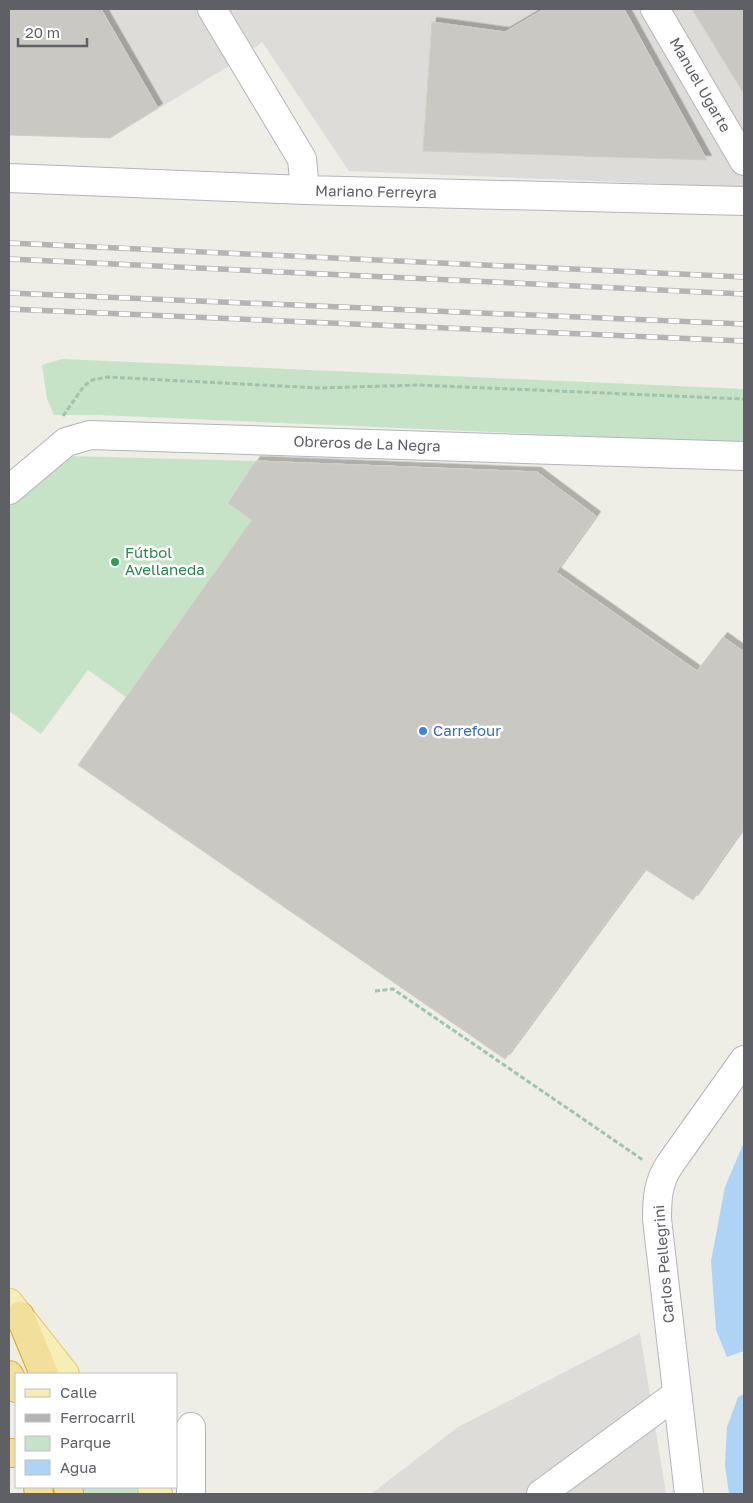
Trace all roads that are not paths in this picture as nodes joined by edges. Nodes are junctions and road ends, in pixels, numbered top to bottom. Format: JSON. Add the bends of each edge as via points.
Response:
{"nodes":[{"id":1,"x":212,"y":9,"type":"edge"},
{"id":2,"x":655,"y":9,"type":"edge"},
{"id":3,"x":744,"y":161,"type":"edge"},
{"id":4,"x":9,"y":178,"type":"edge"},
{"id":5,"x":305,"y":190,"type":"junction"},
{"id":6,"x":744,"y":201,"type":"edge"},
{"id":7,"x":744,"y":456,"type":"edge"},
{"id":8,"x":9,"y":490,"type":"edge"},
{"id":9,"x":744,"y":1060,"type":"edge"},
{"id":10,"x":14,"y":1310,"type":"edge"},
{"id":11,"x":44,"y":1373,"type":"edge"},
{"id":12,"x":64,"y":1373,"type":"edge"},
{"id":13,"x":9,"y":1375,"type":"edge"},
{"id":14,"x":15,"y":1386,"type":"edge"},
{"id":15,"x":677,"y":1394,"type":"junction"},
{"id":16,"x":190,"y":1426,"type":"dead end"},
{"id":17,"x":191,"y":1494,"type":"edge"},
{"id":18,"x":541,"y":1494,"type":"edge"},
{"id":19,"x":688,"y":1494,"type":"edge"}],
"edges":[{"from":1,"to":5,"type":"street","via":[[302,159]]},
{"from":2,"to":3,"type":"street","name":"Manuel Ugarte"},
{"from":4,"to":5,"type":"street","name":"Mariano Ferreyra"},
{"from":5,"to":6,"type":"street","name":"Mariano Ferreyra"},
{"from":7,"to":8,"type":"street","name":"Obreros de La Negra","via":[[90,434],[66,442]]},
{"from":9,"to":15,"type":"street","name":"Carlos Pellegrini","via":[[663,1175],[658,1193],[657,1219]]},
{"from":10,"to":11,"type":"highway"},
{"from":10,"to":12,"type":"main road"},
{"from":13,"to":14,"type":"highway"},
{"from":15,"to":18,"type":"street"},
{"from":15,"to":19,"type":"street","name":"Carlos Pellegrini"},
{"from":16,"to":17,"type":"street"}]}
